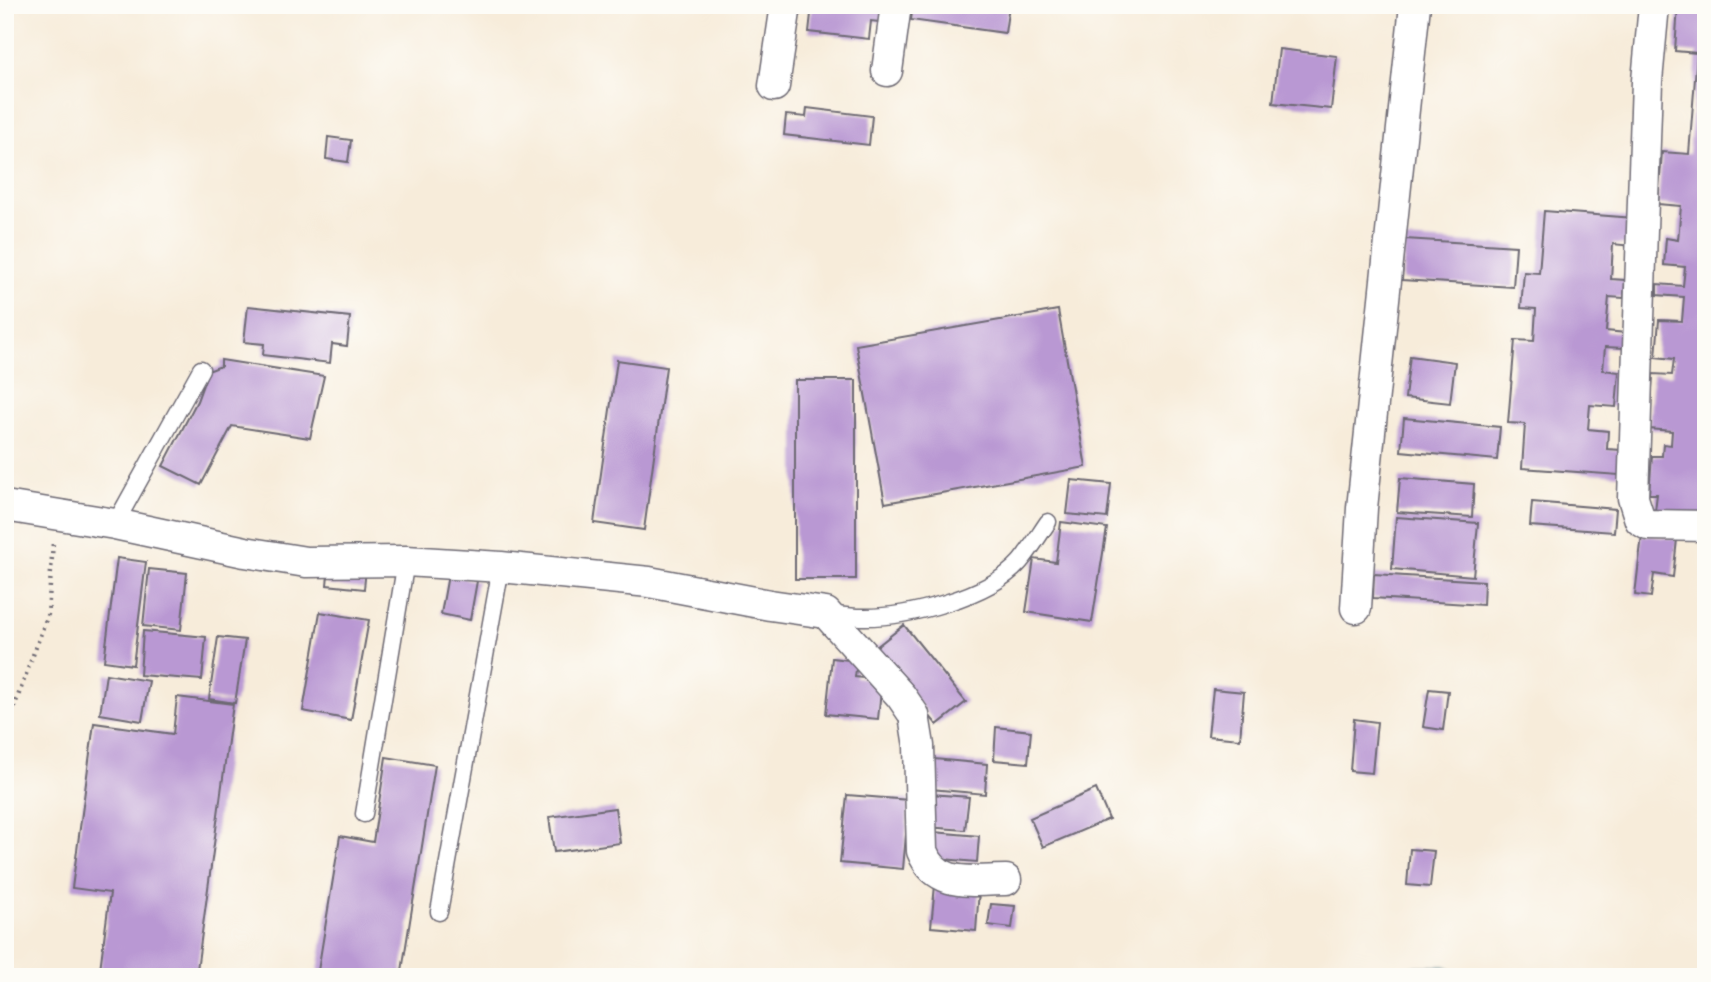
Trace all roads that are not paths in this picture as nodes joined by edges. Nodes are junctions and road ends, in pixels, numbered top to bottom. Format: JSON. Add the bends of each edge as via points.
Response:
{"nodes":[{"id":1,"x":786,"y":5,"type":"edge"},
{"id":2,"x":896,"y":5,"type":"edge"},
{"id":3,"x":1415,"y":5,"type":"edge"},
{"id":4,"x":1654,"y":5,"type":"edge"},
{"id":5,"x":887,"y":71,"type":"dead end"},
{"id":6,"x":774,"y":86,"type":"dead end"},
{"id":7,"x":201,"y":369,"type":"dead end"},
{"id":8,"x":5,"y":506,"type":"edge"},
{"id":9,"x":1048,"y":522,"type":"dead end"},
{"id":10,"x":115,"y":524,"type":"junction"},
{"id":11,"x":1706,"y":526,"type":"edge"},
{"id":12,"x":406,"y":561,"type":"junction"},
{"id":13,"x":502,"y":567,"type":"junction"},
{"id":14,"x":1356,"y":608,"type":"dead end"},
{"id":15,"x":826,"y":613,"type":"junction"},
{"id":16,"x":364,"y":814,"type":"dead end"},
{"id":17,"x":1006,"y":880,"type":"dead end"},
{"id":18,"x":439,"y":912,"type":"dead end"}],
"edges":[{"from":1,"to":6,"type":"street"},
{"from":2,"to":5,"type":"street"},
{"from":3,"to":14,"type":"street","via":[[1362,508]]},
{"from":4,"to":11,"type":"street","via":[[1647,81],[1633,498],[1640,520],[1648,525]]},
{"from":7,"to":10,"type":"lane"},
{"from":8,"to":10,"type":"street"},
{"from":9,"to":15,"type":"lane","via":[[1019,563],[965,598],[886,615]]},
{"from":10,"to":12,"type":"street","via":[[306,562]]},
{"from":12,"to":13,"type":"street"},
{"from":12,"to":16,"type":"lane"},
{"from":13,"to":15,"type":"street","via":[[649,582]]},
{"from":13,"to":18,"type":"lane"},
{"from":15,"to":17,"type":"street","via":[[914,715],[922,851],[927,864],[938,875],[954,879]]}]}
